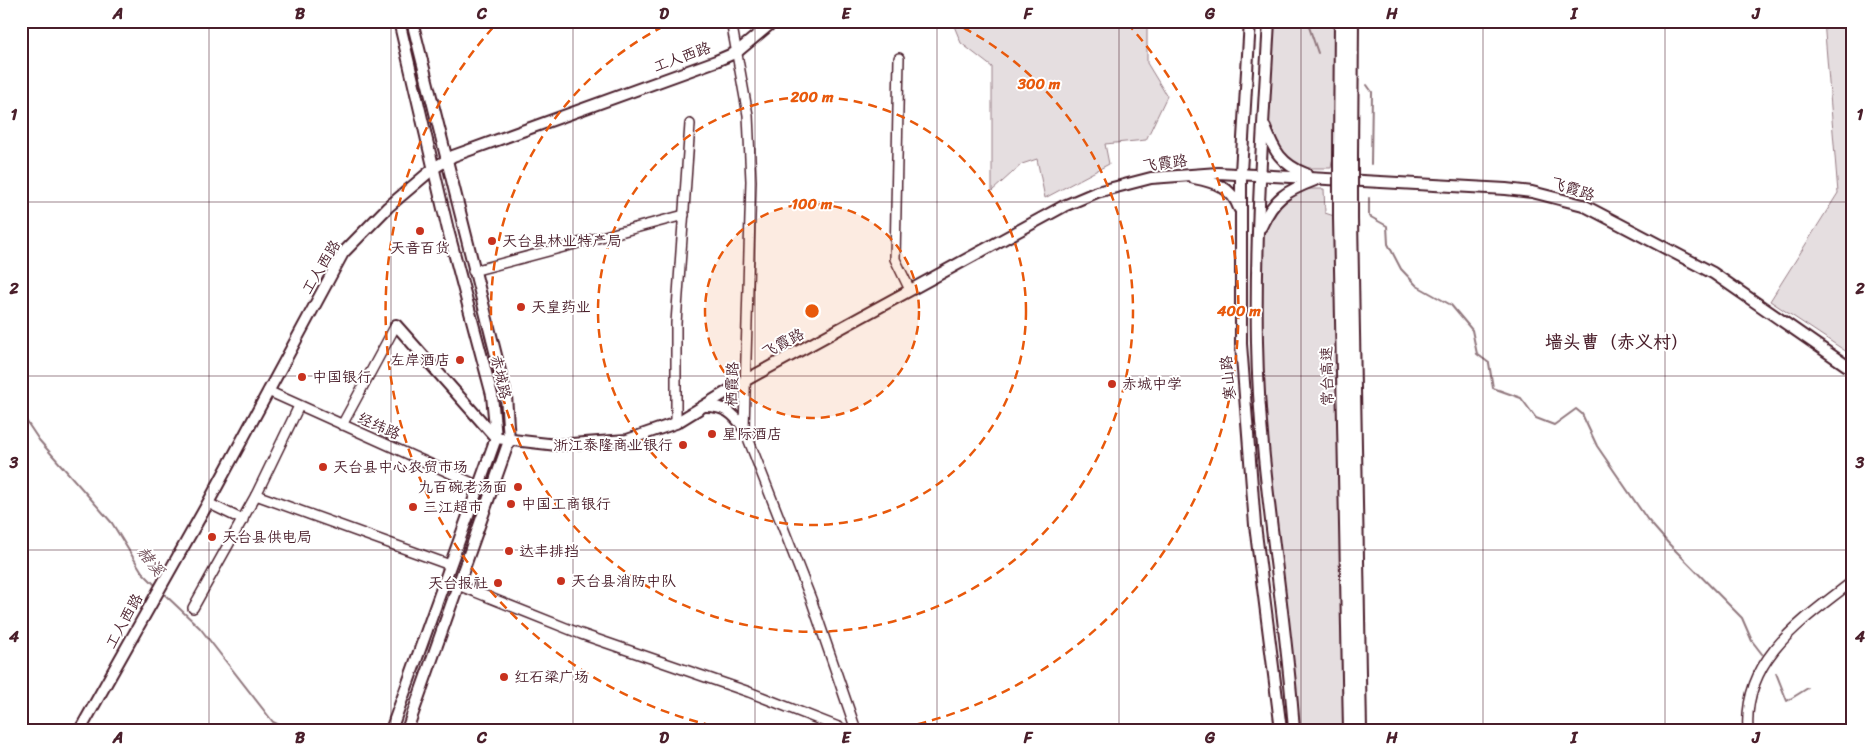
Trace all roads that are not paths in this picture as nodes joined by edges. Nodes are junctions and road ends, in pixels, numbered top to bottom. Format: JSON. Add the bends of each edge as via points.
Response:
{"nodes":[{"id":1,"x":399,"y":21,"type":"edge"},
{"id":2,"x":412,"y":21,"type":"edge"},
{"id":3,"x":731,"y":21,"type":"edge"},
{"id":4,"x":774,"y":21,"type":"edge"},
{"id":5,"x":1250,"y":21,"type":"edge"},
{"id":6,"x":1269,"y":21,"type":"edge"},
{"id":7,"x":1341,"y":21,"type":"edge"},
{"id":8,"x":1352,"y":21,"type":"edge"},
{"id":9,"x":737,"y":52,"type":"junction"},
{"id":10,"x":899,"y":58,"type":"dead end"},
{"id":11,"x":1264,"y":122,"type":"junction"},
{"id":12,"x":690,"y":124,"type":"dead end"},
{"id":13,"x":1242,"y":149,"type":"junction"},
{"id":14,"x":1345,"y":155,"type":"junction"},
{"id":15,"x":446,"y":160,"type":"junction"},
{"id":16,"x":434,"y":168,"type":"junction"},
{"id":17,"x":1241,"y":172,"type":"junction"},
{"id":18,"x":1218,"y":173,"type":"junction"},
{"id":19,"x":1261,"y":174,"type":"junction"},
{"id":20,"x":1183,"y":175,"type":"junction"},
{"id":21,"x":1319,"y":178,"type":"junction"},
{"id":22,"x":1241,"y":213,"type":"junction"},
{"id":23,"x":684,"y":215,"type":"junction"},
{"id":24,"x":1346,"y":219,"type":"junction"},
{"id":25,"x":1259,"y":233,"type":"junction"},
{"id":26,"x":473,"y":271,"type":"junction"},
{"id":27,"x":910,"y":290,"type":"junction"},
{"id":28,"x":485,"y":316,"type":"junction"},
{"id":29,"x":471,"y":319,"type":"junction"},
{"id":30,"x":396,"y":325,"type":"joint"},
{"id":31,"x":1853,"y":370,"type":"edge"},
{"id":32,"x":746,"y":380,"type":"junction"},
{"id":33,"x":268,"y":391,"type":"junction"},
{"id":34,"x":299,"y":406,"type":"junction"},
{"id":35,"x":706,"y":406,"type":"junction"},
{"id":36,"x":676,"y":423,"type":"junction"},
{"id":37,"x":342,"y":425,"type":"junction"},
{"id":38,"x":744,"y":428,"type":"junction"},
{"id":39,"x":496,"y":438,"type":"junction"},
{"id":40,"x":509,"y":441,"type":"junction"},
{"id":41,"x":479,"y":486,"type":"junction"},
{"id":42,"x":256,"y":496,"type":"junction"},
{"id":43,"x":208,"y":502,"type":"junction"},
{"id":44,"x":243,"y":520,"type":"junction"},
{"id":45,"x":450,"y":565,"type":"junction"},
{"id":46,"x":1853,"y":581,"type":"edge"},
{"id":47,"x":458,"y":585,"type":"junction"},
{"id":48,"x":193,"y":608,"type":"dead end"},
{"id":49,"x":427,"y":628,"type":"junction"},
{"id":50,"x":441,"y":633,"type":"junction"},
{"id":51,"x":80,"y":730,"type":"edge"},
{"id":52,"x":390,"y":730,"type":"edge"},
{"id":53,"x":407,"y":730,"type":"edge"},
{"id":54,"x":846,"y":730,"type":"edge"},
{"id":55,"x":856,"y":730,"type":"edge"},
{"id":56,"x":1281,"y":730,"type":"edge"},
{"id":57,"x":1294,"y":730,"type":"edge"},
{"id":58,"x":1350,"y":730,"type":"edge"},
{"id":59,"x":1360,"y":730,"type":"edge"},
{"id":60,"x":1748,"y":730,"type":"edge"}],
"edges":[{"from":1,"to":16,"type":"main road","name":"赤城路"},
{"from":2,"to":15,"type":"main road","name":"赤城路"},
{"from":3,"to":9,"type":"street","name":"栖霞路"},
{"from":4,"to":9,"type":"main road","name":"工人西路"},
{"from":5,"to":13,"type":"main road","name":"寒山路"},
{"from":6,"to":11,"type":"main road","name":"寒山路"},
{"from":7,"to":14,"type":"highway","name":"常台高速"},
{"from":8,"to":14,"type":"highway","name":"常台高速"},
{"from":9,"to":15,"type":"main road","name":"工人西路"},
{"from":9,"to":32,"type":"street","name":"栖霞路","via":[[748,116],[751,180]]},
{"from":10,"to":27,"type":"street","via":[[894,259]]},
{"from":11,"to":19,"type":"main road","name":"寒山路"},
{"from":11,"to":21,"type":"main road","via":[[1273,149],[1292,168]]},
{"from":12,"to":23,"type":"street"},
{"from":13,"to":17,"type":"main road","name":"寒山路"},
{"from":13,"to":18,"type":"main road","via":[[1236,161]]},
{"from":14,"to":24,"type":"highway","name":"常台高速","bridge":true},
{"from":15,"to":16,"type":"main road","name":"工人西路"},
{"from":15,"to":26,"type":"main road","name":"赤城路"},
{"from":16,"to":29,"type":"main road","name":"赤城路"},
{"from":16,"to":33,"type":"main road","name":"工人西路","via":[[388,207],[343,253]]},
{"from":17,"to":18,"type":"main road","name":"飞霞路"},
{"from":17,"to":19,"type":"main road","name":"飞霞路"},
{"from":17,"to":22,"type":"main road","name":"寒山路"},
{"from":18,"to":20,"type":"main road","name":"飞霞路"},
{"from":19,"to":21,"type":"main road","name":"飞霞路"},
{"from":19,"to":25,"type":"main road","name":"寒山路"},
{"from":20,"to":22,"type":"main road","via":[[1212,182],[1228,190]]},
{"from":20,"to":27,"type":"main road","name":"飞霞路","via":[[1151,178],[1096,192],[1064,206]]},
{"from":21,"to":25,"type":"main road","via":[[1281,195],[1267,213]]},
{"from":21,"to":31,"type":"main road","name":"飞霞路","via":[[1506,189],[1583,204],[1713,273]]},
{"from":22,"to":56,"type":"main road","name":"寒山路","via":[[1240,344],[1255,524]]},
{"from":23,"to":26,"type":"street"},
{"from":23,"to":36,"type":"street","via":[[676,323]]},
{"from":24,"to":58,"type":"highway","name":"常台高速"},
{"from":24,"to":59,"type":"highway","name":"常台高速"},
{"from":25,"to":57,"type":"main road","name":"寒山路","via":[[1258,361],[1273,545]]},
{"from":26,"to":28,"type":"main road","name":"赤城路"},
{"from":27,"to":32,"type":"main road","name":"飞霞路"},
{"from":28,"to":29,"type":"main road"},
{"from":28,"to":40,"type":"main road","name":"赤城路","via":[[506,395]]},
{"from":29,"to":39,"type":"main road","name":"赤城路","via":[[492,395]]},
{"from":30,"to":37,"type":"street"},
{"from":30,"to":39,"type":"main road"},
{"from":32,"to":35,"type":"main road","name":"飞霞路"},
{"from":32,"to":38,"type":"street","name":"栖霞路"},
{"from":33,"to":34,"type":"street","name":"经纬路"},
{"from":33,"to":43,"type":"main road","name":"工人西路"},
{"from":34,"to":37,"type":"street","name":"经纬路"},
{"from":34,"to":42,"type":"street"},
{"from":35,"to":36,"type":"main road","name":"飞霞路"},
{"from":35,"to":38,"type":"main road","via":[[720,406],[735,415]]},
{"from":36,"to":40,"type":"main road","name":"飞霞路","via":[[626,440],[557,445]]},
{"from":37,"to":41,"type":"street","name":"经纬路"},
{"from":38,"to":55,"type":"street","name":"栖霞路","via":[[811,600]]},
{"from":39,"to":40,"type":"main road","name":"飞霞路"},
{"from":39,"to":41,"type":"main road","name":"赤城路"},
{"from":40,"to":47,"type":"main road","name":"赤城路"},
{"from":41,"to":45,"type":"main road","name":"赤城路"},
{"from":42,"to":44,"type":"street"},
{"from":42,"to":45,"type":"street"},
{"from":43,"to":44,"type":"street"},
{"from":43,"to":51,"type":"main road","name":"工人西路"},
{"from":44,"to":48,"type":"street"},
{"from":45,"to":49,"type":"main road","name":"赤城路"},
{"from":46,"to":60,"type":"street","via":[[1798,624],[1762,664],[1754,685]]},
{"from":47,"to":50,"type":"main road","name":"赤城路"},
{"from":47,"to":54,"type":"street","via":[[581,634],[749,692]]},
{"from":49,"to":50,"type":"main road"},
{"from":49,"to":52,"type":"main road","name":"赤城路"},
{"from":50,"to":53,"type":"main road","name":"赤城路"}]}
